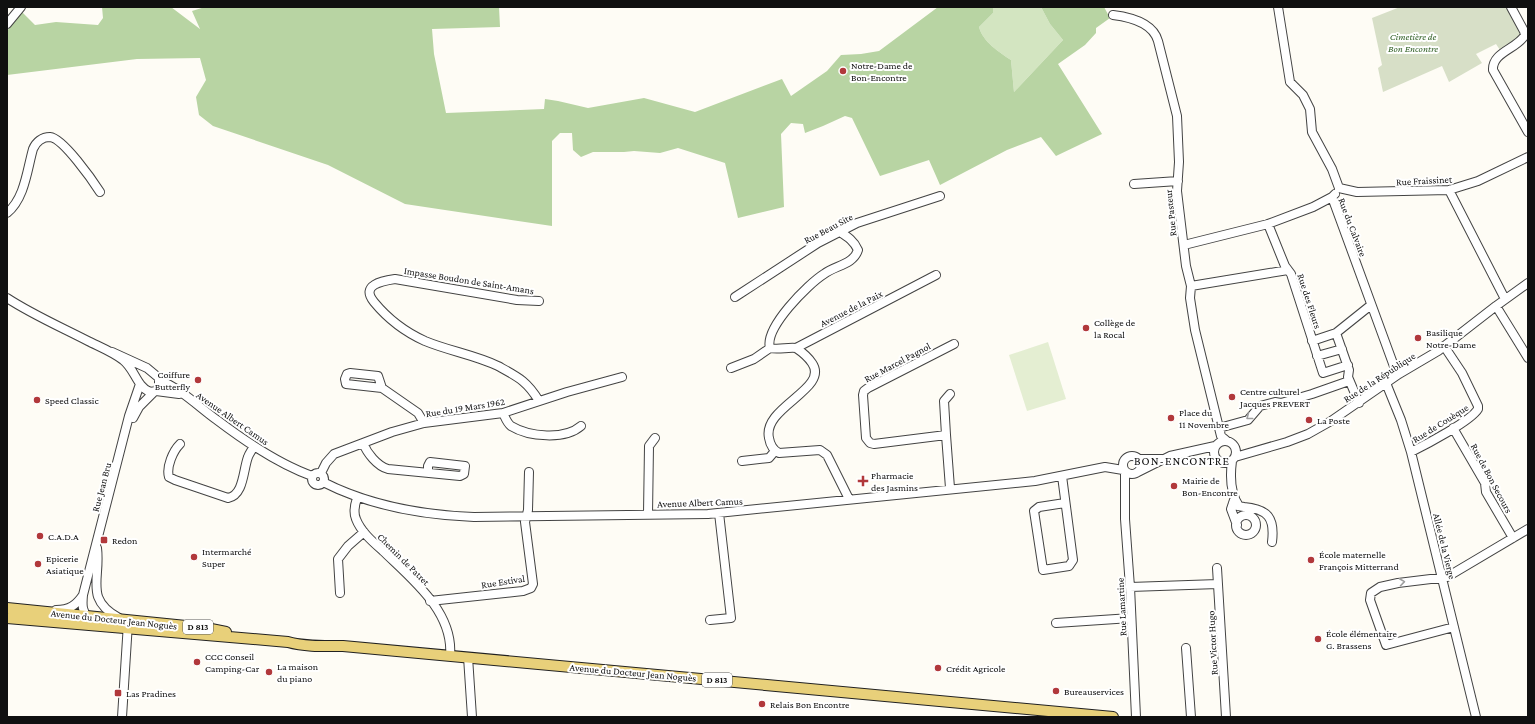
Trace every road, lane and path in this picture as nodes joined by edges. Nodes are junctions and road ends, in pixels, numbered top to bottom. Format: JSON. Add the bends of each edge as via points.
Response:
{"nodes":[{"id":1,"x":21,"y":7,"type":"edge"},
{"id":2,"x":1278,"y":7,"type":"edge"},
{"id":3,"x":1511,"y":7,"type":"edge"},
{"id":4,"x":1113,"y":16,"type":"dead end"},
{"id":5,"x":7,"y":24,"type":"edge"},
{"id":6,"x":1528,"y":132,"type":"edge"},
{"id":7,"x":1528,"y":157,"type":"edge"},
{"id":8,"x":1178,"y":181,"type":"junction"},
{"id":9,"x":1134,"y":184,"type":"dead end"},
{"id":10,"x":1339,"y":188,"type":"junction"},
{"id":11,"x":1449,"y":190,"type":"junction"},
{"id":12,"x":100,"y":192,"type":"dead end"},
{"id":13,"x":940,"y":196,"type":"dead end"},
{"id":14,"x":1332,"y":198,"type":"junction"},
{"id":15,"x":7,"y":213,"type":"edge"},
{"id":16,"x":1268,"y":224,"type":"junction"},
{"id":17,"x":840,"y":232,"type":"junction"},
{"id":18,"x":1184,"y":245,"type":"junction"},
{"id":19,"x":1290,"y":272,"type":"junction"},
{"id":20,"x":936,"y":275,"type":"dead end"},
{"id":21,"x":1528,"y":283,"type":"edge"},
{"id":22,"x":1191,"y":286,"type":"junction"},
{"id":23,"x":735,"y":297,"type":"dead end"},
{"id":24,"x":7,"y":298,"type":"edge"},
{"id":25,"x":1505,"y":299,"type":"junction"},
{"id":26,"x":539,"y":301,"type":"dead end"},
{"id":27,"x":1371,"y":305,"type":"junction"},
{"id":28,"x":1496,"y":306,"type":"junction"},
{"id":29,"x":1336,"y":332,"type":"junction"},
{"id":30,"x":1312,"y":341,"type":"junction"},
{"id":31,"x":954,"y":344,"type":"dead end"},
{"id":32,"x":1446,"y":344,"type":"junction"},
{"id":33,"x":770,"y":348,"type":"junction"},
{"id":34,"x":796,"y":348,"type":"junction"},
{"id":35,"x":1342,"y":349,"type":"junction"},
{"id":36,"x":112,"y":352,"type":"junction"},
{"id":37,"x":1317,"y":356,"type":"junction"},
{"id":38,"x":1528,"y":358,"type":"edge"},
{"id":39,"x":1348,"y":365,"type":"junction"},
{"id":40,"x":144,"y":366,"type":"junction"},
{"id":41,"x":730,"y":368,"type":"dead end"},
{"id":42,"x":134,"y":374,"type":"junction"},
{"id":43,"x":1399,"y":374,"type":"junction"},
{"id":44,"x":622,"y":377,"type":"dead end"},
{"id":45,"x":159,"y":380,"type":"junction"},
{"id":46,"x":1349,"y":380,"type":"junction"},
{"id":47,"x":1386,"y":383,"type":"junction"},
{"id":48,"x":140,"y":384,"type":"junction"},
{"id":49,"x":382,"y":388,"type":"dead end"},
{"id":50,"x":155,"y":391,"type":"junction"},
{"id":51,"x":950,"y":394,"type":"dead end"},
{"id":52,"x":186,"y":396,"type":"junction"},
{"id":53,"x":539,"y":401,"type":"junction"},
{"id":54,"x":1359,"y":403,"type":"junction"},
{"id":55,"x":503,"y":413,"type":"junction"},
{"id":56,"x":424,"y":423,"type":"junction"},
{"id":57,"x":581,"y":426,"type":"dead end"},
{"id":58,"x":1453,"y":428,"type":"junction"},
{"id":59,"x":946,"y":435,"type":"junction"},
{"id":60,"x":125,"y":436,"type":"junction"},
{"id":61,"x":655,"y":438,"type":"dead end"},
{"id":62,"x":1220,"y":438,"type":"junction"},
{"id":63,"x":363,"y":443,"type":"junction"},
{"id":64,"x":180,"y":444,"type":"dead end"},
{"id":65,"x":254,"y":446,"type":"junction"},
{"id":66,"x":1235,"y":446,"type":"junction"},
{"id":67,"x":1199,"y":450,"type":"junction"},
{"id":68,"x":775,"y":451,"type":"junction"},
{"id":69,"x":1249,"y":452,"type":"junction"},
{"id":70,"x":1411,"y":452,"type":"junction"},
{"id":71,"x":1214,"y":455,"type":"junction"},
{"id":72,"x":1125,"y":459,"type":"junction"},
{"id":73,"x":1139,"y":459,"type":"junction"},
{"id":74,"x":1234,"y":459,"type":"junction"},
{"id":75,"x":1163,"y":460,"type":"junction"},
{"id":76,"x":742,"y":461,"type":"dead end"},
{"id":77,"x":1221,"y":462,"type":"junction"},
{"id":78,"x":1081,"y":471,"type":"junction"},
{"id":79,"x":529,"y":472,"type":"dead end"},
{"id":80,"x":1130,"y":472,"type":"junction"},
{"id":81,"x":321,"y":473,"type":"junction"},
{"id":82,"x":428,"y":473,"type":"dead end"},
{"id":83,"x":1230,"y":473,"type":"junction"},
{"id":84,"x":312,"y":476,"type":"junction"},
{"id":85,"x":1062,"y":476,"type":"junction"},
{"id":86,"x":323,"y":482,"type":"junction"},
{"id":87,"x":950,"y":488,"type":"junction"},
{"id":88,"x":357,"y":498,"type":"junction"},
{"id":89,"x":849,"y":499,"type":"junction"},
{"id":90,"x":1065,"y":503,"type":"junction"},
{"id":91,"x":1235,"y":503,"type":"junction"},
{"id":92,"x":719,"y":513,"type":"junction"},
{"id":93,"x":648,"y":514,"type":"junction"},
{"id":94,"x":526,"y":516,"type":"junction"},
{"id":95,"x":1248,"y":516,"type":"junction"},
{"id":96,"x":1237,"y":525,"type":"junction"},
{"id":97,"x":1528,"y":529,"type":"edge"},
{"id":98,"x":364,"y":532,"type":"junction"},
{"id":99,"x":1512,"y":538,"type":"junction"},
{"id":100,"x":1272,"y":542,"type":"dead end"},
{"id":101,"x":96,"y":543,"type":"junction"},
{"id":102,"x":1217,"y":568,"type":"dead end"},
{"id":103,"x":1442,"y":578,"type":"junction"},
{"id":104,"x":1218,"y":584,"type":"junction"},
{"id":105,"x":1130,"y":587,"type":"junction"},
{"id":106,"x":96,"y":589,"type":"junction"},
{"id":107,"x":340,"y":593,"type":"dead end"},
{"id":108,"x":83,"y":595,"type":"junction"},
{"id":109,"x":430,"y":601,"type":"junction"},
{"id":110,"x":7,"y":608,"type":"edge"},
{"id":111,"x":32,"y":611,"type":"junction"},
{"id":112,"x":89,"y":617,"type":"junction"},
{"id":113,"x":7,"y":618,"type":"edge"},
{"id":114,"x":1131,"y":618,"type":"junction"},
{"id":115,"x":710,"y":620,"type":"dead end"},
{"id":116,"x":50,"y":621,"type":"junction"},
{"id":117,"x":126,"y":622,"type":"junction"},
{"id":118,"x":1056,"y":623,"type":"dead end"},
{"id":119,"x":107,"y":626,"type":"junction"},
{"id":120,"x":1454,"y":627,"type":"junction"},
{"id":121,"x":1186,"y":648,"type":"dead end"},
{"id":122,"x":450,"y":656,"type":"junction"},
{"id":123,"x":468,"y":657,"type":"junction"},
{"id":124,"x":122,"y":717,"type":"edge"},
{"id":125,"x":472,"y":717,"type":"edge"},
{"id":126,"x":1113,"y":717,"type":"edge"},
{"id":127,"x":1136,"y":717,"type":"edge"},
{"id":128,"x":1191,"y":717,"type":"edge"},
{"id":129,"x":1226,"y":717,"type":"edge"},
{"id":130,"x":1476,"y":717,"type":"edge"}],
"edges":[{"from":1,"to":5,"type":"street"},
{"from":2,"to":10,"type":"street","via":[[1290,82],[1303,95],[1310,109],[1312,132]]},
{"from":3,"to":6,"type":"street","via":[[1525,35],[1514,47],[1497,58],[1493,70]]},
{"from":4,"to":8,"type":"street","name":"Rue Pasteur","via":[[1136,20],[1156,35],[1177,116]]},
{"from":7,"to":11,"type":"street","name":"Rue Fraissinet","via":[[1478,181]]},
{"from":8,"to":9,"type":"street"},
{"from":8,"to":18,"type":"street","name":"Rue Pasteur"},
{"from":10,"to":11,"type":"street","name":"Rue Fraissinet","via":[[1357,192]]},
{"from":10,"to":14,"type":"street"},
{"from":11,"to":25,"type":"street"},
{"from":12,"to":15,"type":"street","via":[[84,168],[59,142],[51,137],[44,138],[36,142],[20,197]]},
{"from":13,"to":17,"type":"street","name":"Rue Beau Site","via":[[857,223]]},
{"from":14,"to":16,"type":"street","name":"Rue du Calvaire"},
{"from":14,"to":27,"type":"street","name":"Rue du Calvaire"},
{"from":16,"to":18,"type":"street","name":"Rue du Calvaire"},
{"from":16,"to":19,"type":"street","name":"Rue des Fleurs"},
{"from":17,"to":23,"type":"street","name":"Rue Beau Site","via":[[818,243]]},
{"from":17,"to":33,"type":"street","via":[[856,244],[856,256],[825,273],[807,287],[779,320],[769,340]]},
{"from":18,"to":22,"type":"street","name":"Rue Pasteur"},
{"from":19,"to":22,"type":"street"},
{"from":19,"to":30,"type":"street","name":"Rue des Fleurs"},
{"from":20,"to":34,"type":"street","name":"Avenue de la Paix"},
{"from":21,"to":25,"type":"street","name":"Rue de la République"},
{"from":22,"to":62,"type":"street","name":"Rue Pasteur","via":[[1190,298],[1195,330]]},
{"from":24,"to":36,"type":"street","via":[[30,313]]},
{"from":25,"to":28,"type":"street","name":"Rue de la République"},
{"from":26,"to":53,"type":"street","name":"Impasse Boudon de Saint-Amans","via":[[517,300],[396,279],[377,284],[369,293],[388,318],[410,333],[425,341],[496,366],[528,384]]},
{"from":27,"to":29,"type":"street","name":"Rue des Fleurs"},
{"from":27,"to":43,"type":"street","name":"Rue du Calvaire"},
{"from":28,"to":32,"type":"street","name":"Rue de la République"},
{"from":28,"to":38,"type":"street"},
{"from":29,"to":30,"type":"street","name":"Rue des Fleurs"},
{"from":29,"to":35,"type":"street"},
{"from":30,"to":37,"type":"street","name":"Rue des Fleurs"},
{"from":31,"to":59,"type":"street","name":"Rue Marcel Pagnol","via":[[868,388],[863,395],[866,438],[870,443]]},
{"from":32,"to":43,"type":"street","name":"Rue de la République","via":[[1428,358]]},
{"from":32,"to":58,"type":"street","name":"Rue de Couèque","via":[[1478,406],[1476,412]]},
{"from":33,"to":34,"type":"street","name":"Avenue de la Paix"},
{"from":33,"to":41,"type":"street","via":[[754,359]]},
{"from":34,"to":68,"type":"street","via":[[813,364],[814,378],[771,421],[768,437]]},
{"from":35,"to":37,"type":"street"},
{"from":35,"to":39,"type":"street"},
{"from":36,"to":40,"type":"street"},
{"from":36,"to":42,"type":"street","via":[[125,362]]},
{"from":37,"to":39,"type":"street","name":"Rue des Fleurs","via":[[1323,373]]},
{"from":39,"to":46,"type":"street"},
{"from":40,"to":42,"type":"street","via":[[137,369]]},
{"from":40,"to":45,"type":"street"},
{"from":42,"to":48,"type":"street"},
{"from":43,"to":47,"type":"street","name":"Rue de la République"},
{"from":44,"to":53,"type":"street","name":"Rue du 19 Mars 1962"},
{"from":45,"to":50,"type":"street","via":[[159,386]]},
{"from":45,"to":52,"type":"street","name":"Avenue Albert Camus"},
{"from":46,"to":54,"type":"street"},
{"from":46,"to":62,"type":"street","one_way":true,"via":[[1281,403],[1260,406],[1248,420]]},
{"from":47,"to":54,"type":"street","name":"Rue de la République"},
{"from":47,"to":70,"type":"street","name":"Allée de la Vierge"},
{"from":48,"to":50,"type":"street","via":[[148,392]]},
{"from":48,"to":60,"type":"street","name":"Rue Jean Bru"},
{"from":49,"to":56,"type":"street","via":[[418,413]]},
{"from":50,"to":52,"type":"street","name":"Avenue Albert Camus"},
{"from":50,"to":60,"type":"street","name":"Rue Jean Bru","via":[[136,410]]},
{"from":51,"to":59,"type":"street","via":[[944,401]]},
{"from":52,"to":65,"type":"street","name":"Avenue Albert Camus"},
{"from":53,"to":55,"type":"street","name":"Rue du 19 Mars 1962"},
{"from":54,"to":69,"type":"street","name":"Rue de la République","via":[[1308,434]]},
{"from":55,"to":56,"type":"street","name":"Rue du 19 Mars 1962"},
{"from":55,"to":57,"type":"street","via":[[511,425],[526,432],[544,435],[568,433]]},
{"from":56,"to":63,"type":"street","name":"Rue du 19 Mars 1962"},
{"from":58,"to":70,"type":"street","name":"Rue de Couèque"},
{"from":58,"to":99,"type":"street","name":"Rue de Bon Secours","via":[[1485,483],[1486,492]]},
{"from":59,"to":87,"type":"street"},
{"from":60,"to":101,"type":"street","name":"Rue Jean Bru"},
{"from":61,"to":93,"type":"street","via":[[649,446]]},
{"from":62,"to":66,"type":"street"},
{"from":62,"to":67,"type":"street"},
{"from":62,"to":71,"type":"street"},
{"from":63,"to":81,"type":"street","name":"Rue du 19 Mars 1962","via":[[334,454]]},
{"from":63,"to":82,"type":"street","via":[[366,450],[384,468]]},
{"from":64,"to":65,"type":"street","via":[[175,449],[168,469],[169,477],[228,498],[240,488],[248,457]]},
{"from":65,"to":84,"type":"street","name":"Avenue Albert Camus"},
{"from":66,"to":69,"type":"street"},
{"from":66,"to":74,"type":"street"},
{"from":67,"to":71,"type":"street"},
{"from":67,"to":75,"type":"street","via":[[1174,454]]},
{"from":68,"to":76,"type":"street","via":[[769,458]]},
{"from":68,"to":89,"type":"street","via":[[824,452]]},
{"from":69,"to":74,"type":"street","name":"Rue de la République"},
{"from":70,"to":103,"type":"street","name":"Allée de la Vierge"},
{"from":71,"to":77,"type":"street","via":[[1216,460]]},
{"from":72,"to":73,"type":"street","via":[[1132,456]]},
{"from":72,"to":78,"type":"street","name":"Avenue Albert Camus"},
{"from":72,"to":80,"type":"street","via":[[1122,464]]},
{"from":73,"to":75,"type":"street"},
{"from":73,"to":80,"type":"street","via":[[1141,467]]},
{"from":74,"to":77,"type":"street","via":[[1226,463]]},
{"from":74,"to":83,"type":"street"},
{"from":75,"to":80,"type":"street"},
{"from":77,"to":83,"type":"street"},
{"from":78,"to":80,"type":"street","name":"Avenue Albert Camus","via":[[1105,466]]},
{"from":78,"to":85,"type":"street","name":"Avenue Albert Camus"},
{"from":79,"to":94,"type":"street"},
{"from":80,"to":105,"type":"street","name":"Rue Lamartine","via":[[1125,520]]},
{"from":81,"to":84,"type":"street","via":[[317,472]]},
{"from":81,"to":86,"type":"street","via":[[324,477]]},
{"from":83,"to":91,"type":"street"},
{"from":84,"to":86,"type":"street","name":"Avenue Albert Camus","via":[[314,484],[319,485]]},
{"from":85,"to":87,"type":"street","name":"Avenue Albert Camus","via":[[1035,481]]},
{"from":85,"to":90,"type":"street"},
{"from":86,"to":88,"type":"street","name":"Avenue Albert Camus"},
{"from":87,"to":89,"type":"street","name":"Avenue Albert Camus"},
{"from":88,"to":94,"type":"street","name":"Avenue Albert Camus","via":[[413,512],[444,516]]},
{"from":88,"to":98,"type":"street","name":"Chemin de Patret","via":[[354,513]]},
{"from":89,"to":92,"type":"street","name":"Avenue Albert Camus"},
{"from":90,"to":90,"type":"street","via":[[1039,507],[1034,511],[1043,570],[1069,566],[1073,560]]},
{"from":91,"to":95,"type":"street"},
{"from":91,"to":96,"type":"street","via":[[1231,509]]},
{"from":91,"to":100,"type":"street","via":[[1268,514],[1272,521]]},
{"from":92,"to":93,"type":"street","name":"Avenue Albert Camus"},
{"from":92,"to":115,"type":"street","via":[[731,618]]},
{"from":93,"to":94,"type":"street","name":"Avenue Albert Camus"},
{"from":94,"to":109,"type":"street","name":"Rue Estival","via":[[533,584],[531,588]]},
{"from":95,"to":96,"type":"street","via":[[1242,517]]},
{"from":95,"to":96,"type":"street","via":[[1253,518],[1256,524],[1254,532],[1242,534]]},
{"from":97,"to":99,"type":"street"},
{"from":98,"to":107,"type":"street","via":[[338,559]]},
{"from":98,"to":109,"type":"street","name":"Chemin de Patret","via":[[416,583]]},
{"from":99,"to":103,"type":"street"},
{"from":101,"to":106,"type":"street","name":"Rue Jean Bru"},
{"from":101,"to":108,"type":"street","name":"Rue Jean Bru"},
{"from":102,"to":104,"type":"street","name":"Rue Victor Hugo"},
{"from":103,"to":120,"type":"street","name":"Allée de la Vierge"},
{"from":120,"to":103,"type":"street","one_way":true,"via":[[1386,645],[1370,600],[1371,593],[1380,587]]},
{"from":104,"to":105,"type":"street"},
{"from":104,"to":129,"type":"street","name":"Rue Victor Hugo"},
{"from":105,"to":114,"type":"street","name":"Rue Lamartine"},
{"from":106,"to":112,"type":"street","name":"Rue Jean Bru","via":[[96,607]]},
{"from":106,"to":117,"type":"street","name":"Rue Jean Bru","via":[[103,608]]},
{"from":108,"to":111,"type":"street","via":[[70,608]]},
{"from":108,"to":112,"type":"street","name":"Rue Jean Bru","via":[[82,609]]},
{"from":109,"to":122,"type":"street","name":"Chemin de Patret","via":[[444,623],[451,645]]},
{"from":110,"to":111,"type":"main road","name":"Avenue du Docteur Jean Noguès","number":"D 813"},
{"from":111,"to":112,"type":"main road","name":"Avenue du Docteur Jean Noguès","number":"D 813"},
{"from":112,"to":116,"type":"street","via":[[86,620]]},
{"from":112,"to":117,"type":"main road","name":"Avenue du Docteur Jean Noguès","number":"D 813"},
{"from":112,"to":119,"type":"street"},
{"from":113,"to":116,"type":"main road","name":"Avenue du Docteur Jean Noguès","number":"D 813"},
{"from":114,"to":118,"type":"street"},
{"from":114,"to":127,"type":"street","name":"Rue Lamartine"},
{"from":116,"to":119,"type":"main road","name":"Avenue du Docteur Jean Noguès","number":"D 813"},
{"from":117,"to":119,"type":"main road","name":"Avenue du Docteur Jean Noguès","number":"D 813"},
{"from":117,"to":122,"type":"main road","name":"Avenue du Docteur Jean Noguès","number":"D 813","via":[[267,640],[297,640],[320,645]]},
{"from":117,"to":124,"type":"street"},
{"from":120,"to":130,"type":"street","name":"Allée de la Vierge"},
{"from":121,"to":128,"type":"street"},
{"from":122,"to":123,"type":"main road","name":"Avenue du Docteur Jean Noguès","number":"D 813"},
{"from":123,"to":125,"type":"street"},
{"from":123,"to":126,"type":"main road","name":"Avenue du Docteur Jean Noguès","number":"D 813"}]}
